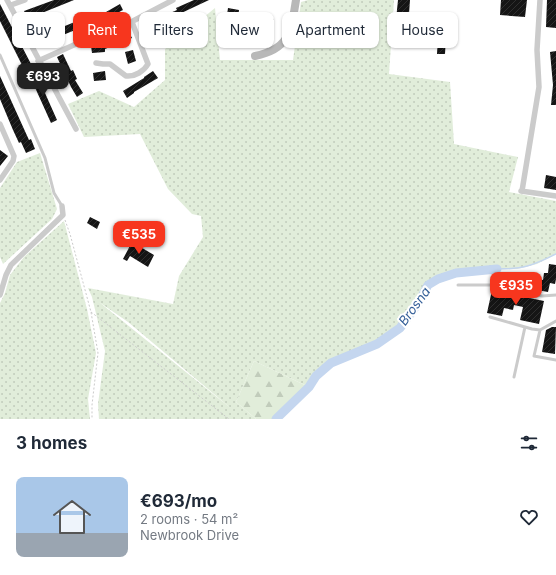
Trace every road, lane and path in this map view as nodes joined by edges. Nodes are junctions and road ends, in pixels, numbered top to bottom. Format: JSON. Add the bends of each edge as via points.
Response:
{"nodes":[{"id":1,"x":25,"y":0,"type":"edge"},
{"id":2,"x":296,"y":0,"type":"edge"},
{"id":3,"x":540,"y":0,"type":"edge"},
{"id":4,"x":169,"y":1,"type":"edge"},
{"id":5,"x":9,"y":3,"type":"edge"},
{"id":6,"x":132,"y":22,"type":"joint"},
{"id":7,"x":73,"y":45,"type":"edge"},
{"id":8,"x":0,"y":55,"type":"edge"},
{"id":9,"x":255,"y":56,"type":"dead end"},
{"id":10,"x":38,"y":60,"type":"junction"},
{"id":11,"x":96,"y":62,"type":"dead end"},
{"id":12,"x":0,"y":124,"type":"edge"},
{"id":13,"x":76,"y":129,"type":"dead end"},
{"id":14,"x":0,"y":180,"type":"edge"},
{"id":15,"x":556,"y":196,"type":"edge"},
{"id":16,"x":62,"y":206,"type":"joint"},
{"id":17,"x":63,"y":215,"type":"junction"},
{"id":18,"x":458,"y":285,"type":"dead end"},
{"id":19,"x":0,"y":295,"type":"edge"},
{"id":20,"x":556,"y":295,"type":"edge"},
{"id":21,"x":91,"y":312,"type":"junction"},
{"id":22,"x":490,"y":317,"type":"dead end"},
{"id":23,"x":556,"y":322,"type":"edge"},
{"id":24,"x":525,"y":327,"type":"junction"},
{"id":25,"x":540,"y":330,"type":"junction"},
{"id":26,"x":556,"y":360,"type":"edge"},
{"id":27,"x":514,"y":377,"type":"dead end"},
{"id":28,"x":92,"y":419,"type":"edge"},
{"id":29,"x":229,"y":419,"type":"edge"}],
"edges":[{"from":1,"to":5,"type":"street"},
{"from":2,"to":9,"type":"street","via":[[292,25],[284,42],[268,54]]},
{"from":3,"to":15,"type":"street","via":[[537,50],[539,87],[521,191]]},
{"from":4,"to":6,"type":"street"},
{"from":5,"to":10,"type":"street"},
{"from":6,"to":11,"type":"street","via":[[147,66],[137,74],[126,76],[110,64]]},
{"from":7,"to":10,"type":"street"},
{"from":8,"to":16,"type":"lane","via":[[45,158],[54,194]]},
{"from":10,"to":13,"type":"street"},
{"from":12,"to":14,"type":"street","via":[[14,156]]},
{"from":16,"to":17,"type":"street"},
{"from":17,"to":19,"type":"street","via":[[12,265]]},
{"from":17,"to":21,"type":"path"},
{"from":18,"to":20,"type":"lane","via":[[491,285],[542,296]]},
{"from":21,"to":28,"type":"path","via":[[98,353]]},
{"from":21,"to":29,"type":"path"},
{"from":22,"to":24,"type":"lane"},
{"from":23,"to":25,"type":"lane"},
{"from":24,"to":25,"type":"lane"},
{"from":24,"to":27,"type":"lane"},
{"from":25,"to":26,"type":"lane","via":[[534,356]]}]}
